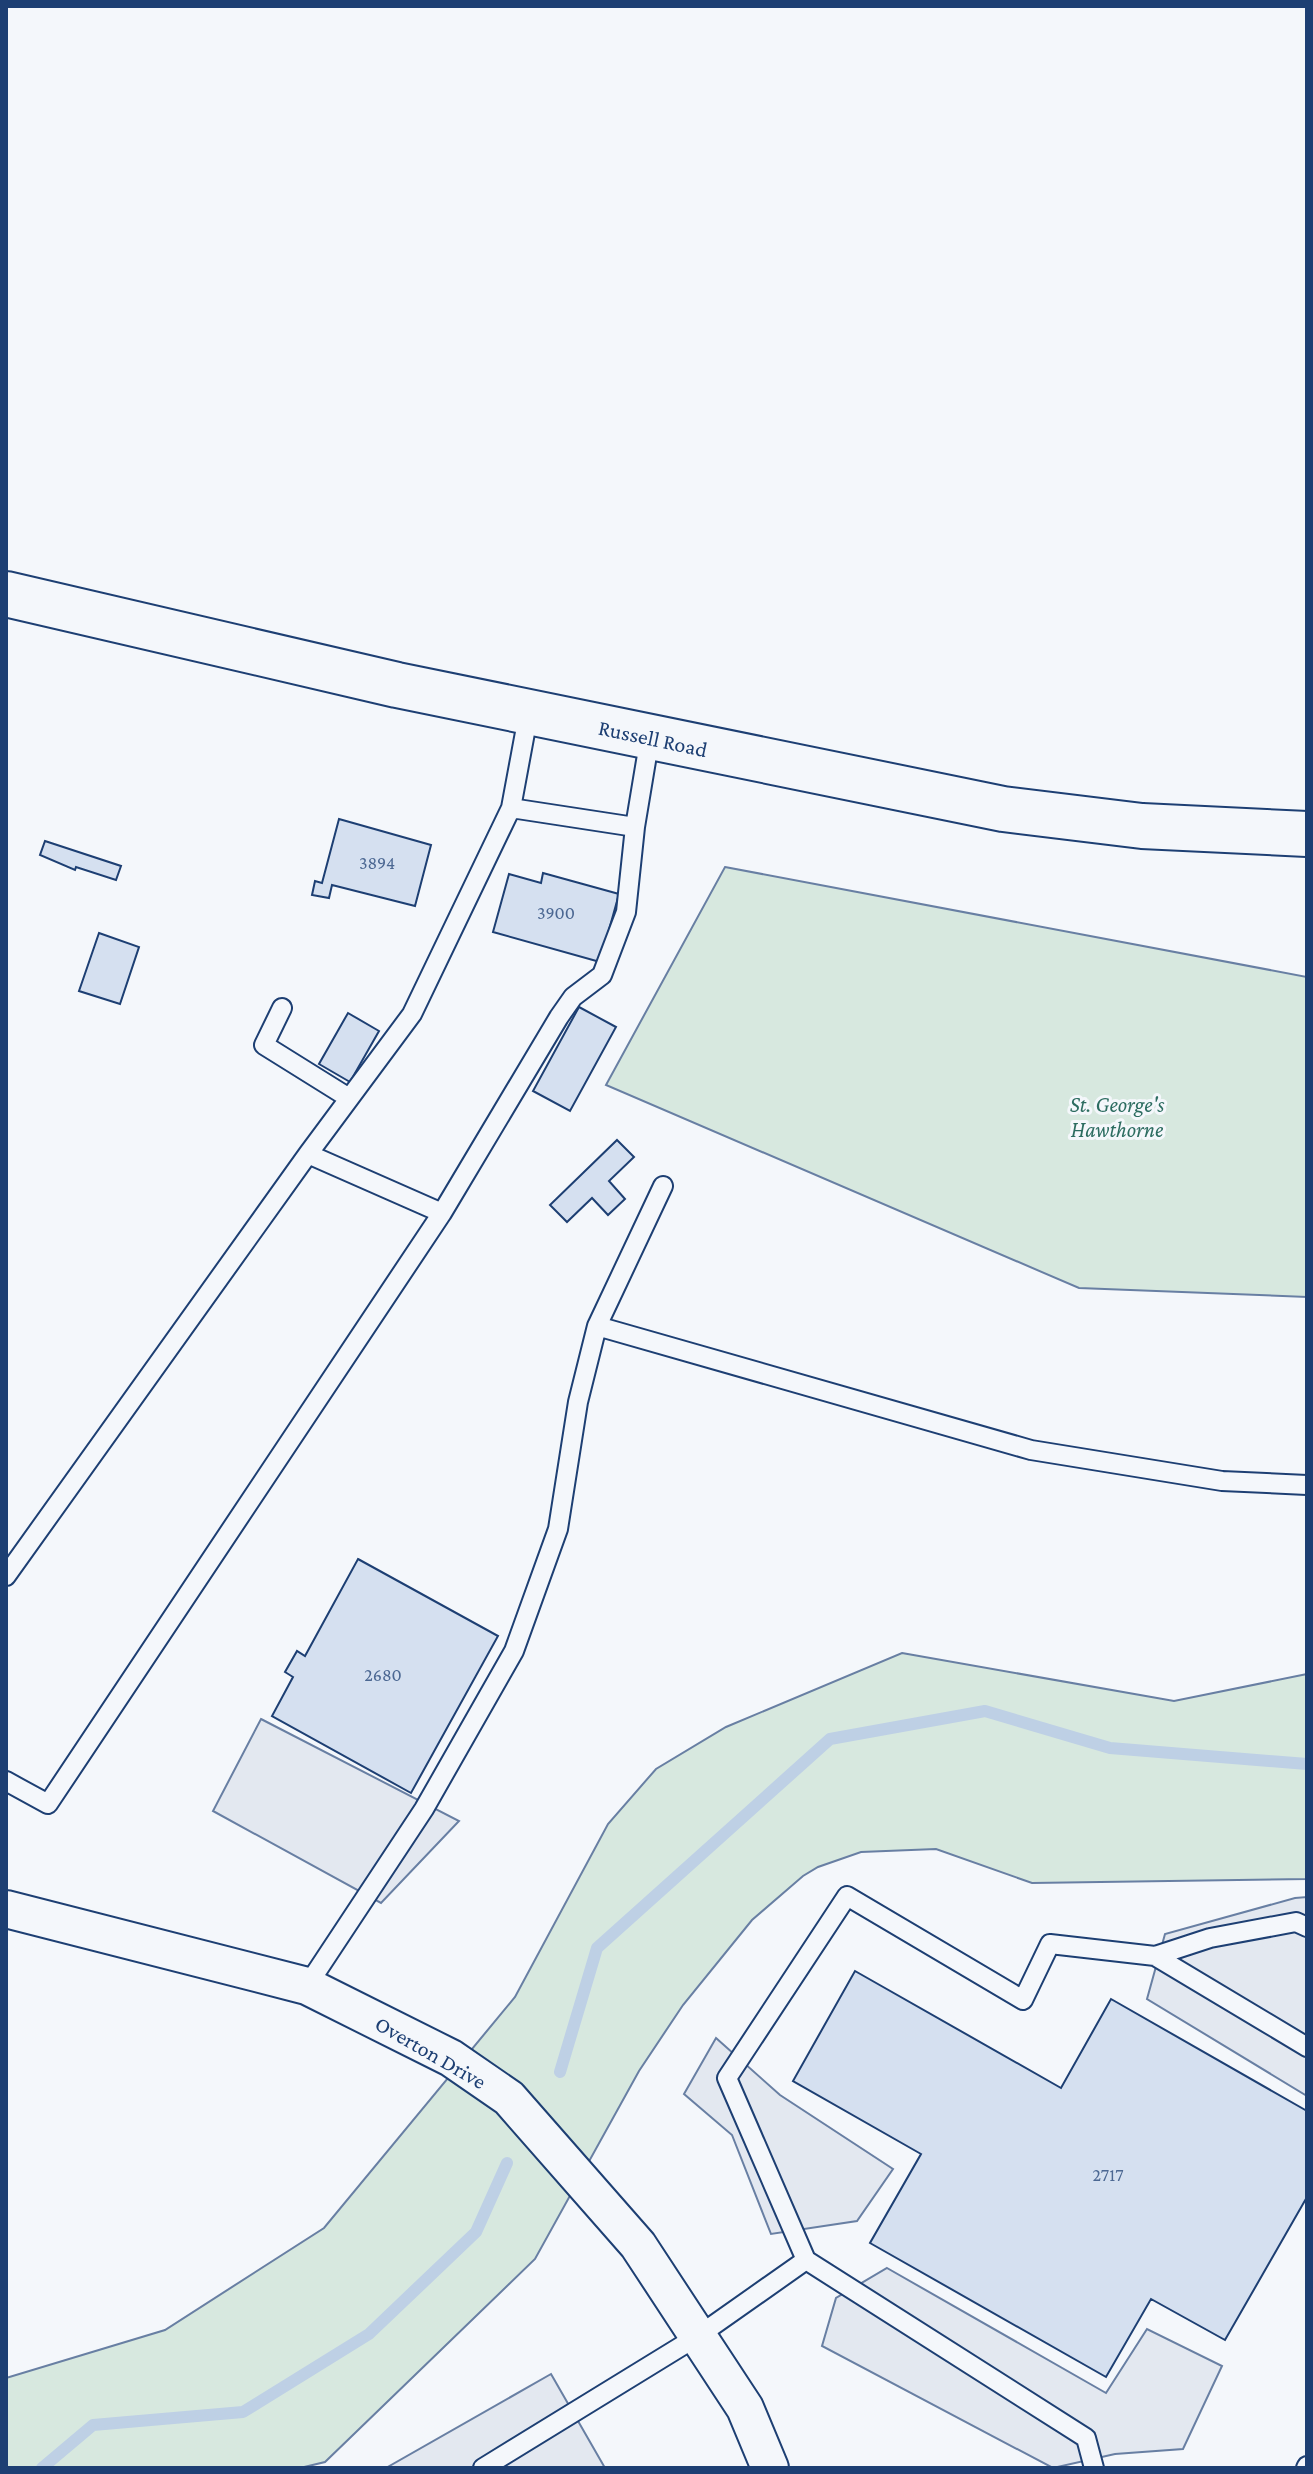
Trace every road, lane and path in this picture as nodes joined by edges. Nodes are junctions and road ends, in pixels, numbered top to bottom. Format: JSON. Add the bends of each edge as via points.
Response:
{"nodes":[{"id":1,"x":6,"y":594,"type":"edge"},
{"id":2,"x":529,"y":711,"type":"junction"},
{"id":3,"x":650,"y":737,"type":"junction"},
{"id":4,"x":511,"y":808,"type":"junction"},
{"id":5,"x":635,"y":827,"type":"junction"},
{"id":6,"x":1307,"y":834,"type":"edge"},
{"id":7,"x":282,"y":1008,"type":"dead end"},
{"id":8,"x":349,"y":1098,"type":"junction"},
{"id":9,"x":308,"y":1154,"type":"junction"},
{"id":10,"x":663,"y":1186,"type":"dead end"},
{"id":11,"x":442,"y":1213,"type":"junction"},
{"id":12,"x":597,"y":1326,"type":"junction"},
{"id":13,"x":1307,"y":1485,"type":"edge"},
{"id":14,"x":6,"y":1576,"type":"edge"},
{"id":15,"x":6,"y":1781,"type":"edge"},
{"id":16,"x":6,"y":1909,"type":"edge"},
{"id":17,"x":1307,"y":1927,"type":"edge"},
{"id":18,"x":1155,"y":1956,"type":"junction"},
{"id":19,"x":307,"y":1986,"type":"junction"},
{"id":20,"x":1307,"y":2047,"type":"edge"},
{"id":21,"x":806,"y":2260,"type":"junction"},
{"id":22,"x":698,"y":2336,"type":"junction"},
{"id":23,"x":483,"y":2468,"type":"edge"},
{"id":24,"x":770,"y":2468,"type":"edge"},
{"id":25,"x":1094,"y":2468,"type":"edge"}],
"edges":[{"from":1,"to":2,"type":"main road","name":"Russell Road"},
{"from":2,"to":3,"type":"main road","name":"Russell Road"},
{"from":2,"to":4,"type":"lane"},
{"from":3,"to":5,"type":"lane"},
{"from":3,"to":6,"type":"main road","name":"Russell Road","via":[[1003,809],[1142,826]]},
{"from":4,"to":5,"type":"lane"},
{"from":4,"to":8,"type":"lane","via":[[412,1014]]},
{"from":5,"to":11,"type":"lane","via":[[626,912],[602,975],[573,997],[559,1017]]},
{"from":7,"to":8,"type":"lane","via":[[264,1045]]},
{"from":8,"to":9,"type":"lane"},
{"from":9,"to":11,"type":"lane"},
{"from":9,"to":14,"type":"lane"},
{"from":10,"to":12,"type":"lane"},
{"from":11,"to":15,"type":"lane","via":[[48,1804]]},
{"from":12,"to":13,"type":"lane","via":[[1031,1450],[1222,1481]]},
{"from":12,"to":19,"type":"lane","via":[[578,1402],[558,1529],[514,1651],[424,1809]]},
{"from":16,"to":19,"type":"street","name":"Overton Drive"},
{"from":17,"to":18,"type":"lane","via":[[1296,1922],[1224,1935]]},
{"from":18,"to":20,"type":"lane"},
{"from":18,"to":21,"type":"lane","via":[[1050,1944],[1023,2000],[847,1896],[727,2078]]},
{"from":19,"to":22,"type":"street","name":"Overton Drive","via":[[451,2058],[509,2098],[638,2245]]},
{"from":21,"to":22,"type":"lane"},
{"from":21,"to":25,"type":"lane","via":[[1086,2438]]},
{"from":22,"to":23,"type":"lane"},
{"from":22,"to":24,"type":"street","name":"Overton Drive","via":[[745,2408]]}]}
